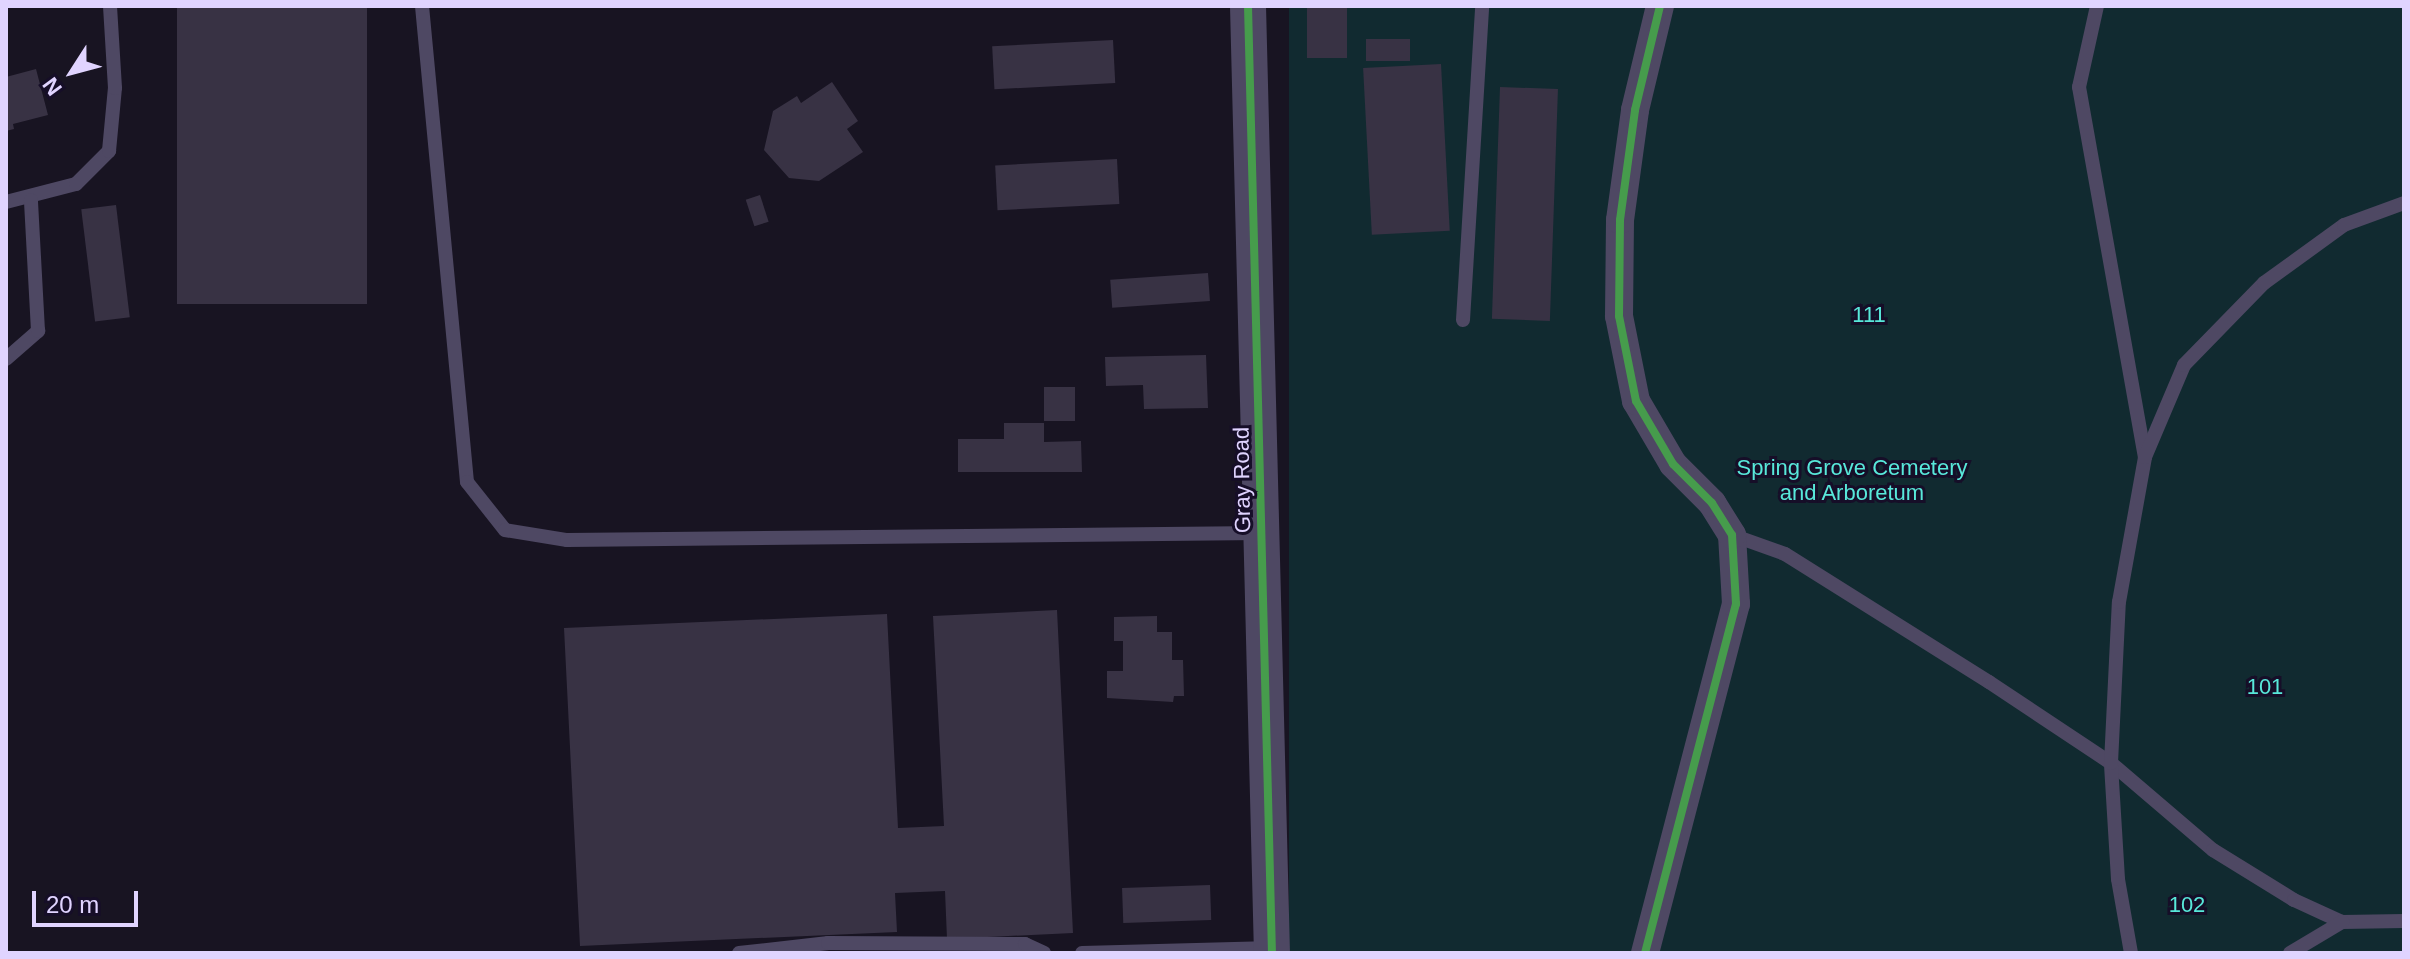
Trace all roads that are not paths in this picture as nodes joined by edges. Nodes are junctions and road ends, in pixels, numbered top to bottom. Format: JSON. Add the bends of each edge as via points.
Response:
{"nodes":[{"id":1,"x":110,"y":6,"type":"edge"},
{"id":2,"x":422,"y":6,"type":"edge"},
{"id":3,"x":1248,"y":6,"type":"edge"},
{"id":4,"x":1482,"y":6,"type":"edge"},
{"id":5,"x":1660,"y":6,"type":"edge"},
{"id":6,"x":2097,"y":6,"type":"edge"},
{"id":7,"x":31,"y":200,"type":"junction"},
{"id":8,"x":6,"y":202,"type":"edge"},
{"id":9,"x":2404,"y":203,"type":"edge"},
{"id":10,"x":1463,"y":320,"type":"dead end"},
{"id":11,"x":6,"y":359,"type":"edge"},
{"id":12,"x":2145,"y":457,"type":"junction"},
{"id":13,"x":1261,"y":533,"type":"junction"},
{"id":14,"x":1732,"y":535,"type":"junction"},
{"id":15,"x":2111,"y":763,"type":"junction"},
{"id":16,"x":2404,"y":921,"type":"edge"},
{"id":17,"x":2342,"y":922,"type":"junction"},
{"id":18,"x":1272,"y":950,"type":"edge"},
{"id":19,"x":739,"y":953,"type":"edge"},
{"id":20,"x":1044,"y":953,"type":"edge"},
{"id":21,"x":1082,"y":953,"type":"edge"},
{"id":22,"x":1645,"y":953,"type":"edge"},
{"id":23,"x":2131,"y":953,"type":"edge"},
{"id":24,"x":2290,"y":953,"type":"edge"}],
"edges":[{"from":1,"to":7,"type":"lane","via":[[115,88],[109,151],[76,184]]},
{"from":2,"to":13,"type":"lane","via":[[467,482],[505,530],[567,540]]},
{"from":3,"to":13,"type":"street","name":"Gray Road"},
{"from":4,"to":10,"type":"lane"},
{"from":5,"to":14,"type":"street","via":[[1635,110],[1620,220],[1619,316],[1636,401],[1673,464],[1712,503]]},
{"from":6,"to":12,"type":"lane","via":[[2079,87]]},
{"from":7,"to":8,"type":"lane"},
{"from":7,"to":11,"type":"lane","via":[[38,331]]},
{"from":9,"to":12,"type":"lane","via":[[2344,225],[2264,283],[2184,365]]},
{"from":12,"to":15,"type":"lane","via":[[2119,602]]},
{"from":13,"to":18,"type":"street","name":"Gray Road"},
{"from":14,"to":15,"type":"lane","via":[[1785,554]]},
{"from":14,"to":22,"type":"street","via":[[1736,604]]},
{"from":15,"to":17,"type":"lane","via":[[2213,850],[2294,900]]},
{"from":15,"to":23,"type":"lane","via":[[2118,879]]},
{"from":16,"to":17,"type":"lane"},
{"from":17,"to":24,"type":"lane"},
{"from":18,"to":21,"type":"lane"},
{"from":19,"to":20,"type":"lane","via":[[828,943],[1025,944]]}]}
